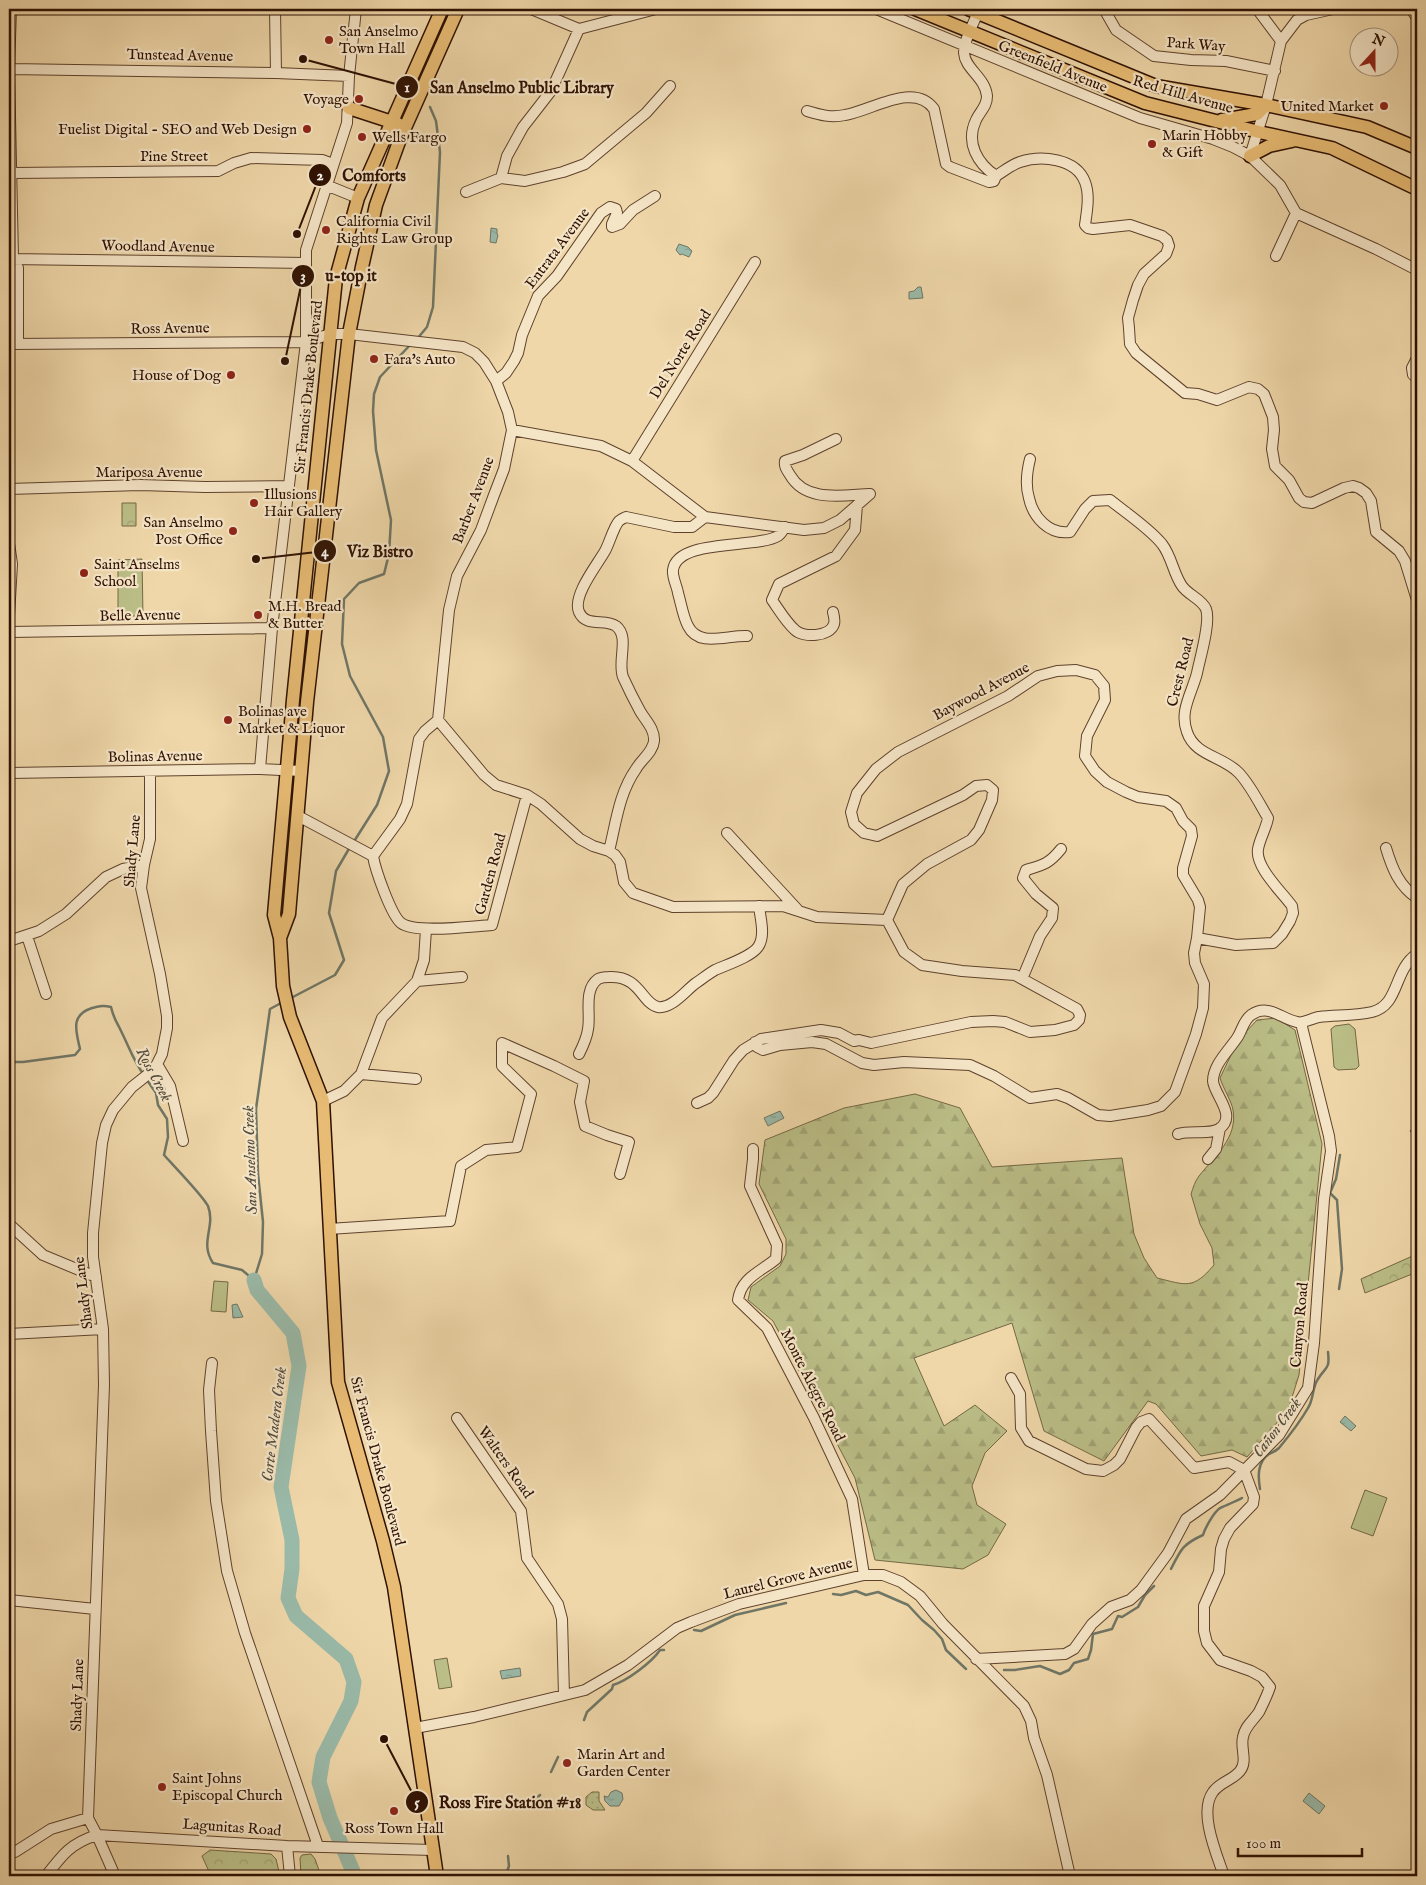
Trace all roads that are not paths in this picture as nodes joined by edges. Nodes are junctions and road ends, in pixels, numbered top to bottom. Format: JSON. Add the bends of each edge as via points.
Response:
{"nodes":[{"id":1,"x":11,"y":9,"type":"edge"},
{"id":2,"x":275,"y":9,"type":"edge"},
{"id":3,"x":356,"y":9,"type":"edge"},
{"id":4,"x":442,"y":9,"type":"edge"},
{"id":5,"x":458,"y":9,"type":"edge"},
{"id":6,"x":531,"y":9,"type":"edge"},
{"id":7,"x":656,"y":9,"type":"edge"},
{"id":8,"x":674,"y":9,"type":"edge"},
{"id":9,"x":684,"y":9,"type":"edge"},
{"id":10,"x":876,"y":9,"type":"edge"},
{"id":11,"x":915,"y":9,"type":"edge"},
{"id":12,"x":1104,"y":9,"type":"edge"},
{"id":13,"x":1257,"y":9,"type":"edge"},
{"id":14,"x":1333,"y":9,"type":"edge"},
{"id":15,"x":1411,"y":9,"type":"edge"},
{"id":16,"x":975,"y":10,"type":"edge"},
{"id":17,"x":1417,"y":18,"type":"edge"},
{"id":18,"x":579,"y":29,"type":"junction"},
{"id":19,"x":970,"y":32,"type":"junction"},
{"id":20,"x":1280,"y":41,"type":"junction"},
{"id":21,"x":965,"y":46,"type":"junction"},
{"id":22,"x":10,"y":69,"type":"edge"},
{"id":23,"x":1274,"y":70,"type":"junction"},
{"id":24,"x":276,"y":73,"type":"junction"},
{"id":25,"x":349,"y":76,"type":"junction"},
{"id":26,"x":670,"y":86,"type":"dead end"},
{"id":27,"x":1266,"y":105,"type":"junction"},
{"id":28,"x":349,"y":108,"type":"junction"},
{"id":29,"x":807,"y":111,"type":"dead end"},
{"id":30,"x":392,"y":121,"type":"junction"},
{"id":31,"x":1214,"y":121,"type":"junction"},
{"id":32,"x":405,"y":127,"type":"junction"},
{"id":33,"x":1259,"y":132,"type":"junction"},
{"id":34,"x":1296,"y":140,"type":"junction"},
{"id":35,"x":1417,"y":148,"type":"edge"},
{"id":36,"x":1250,"y":156,"type":"junction"},
{"id":37,"x":333,"y":164,"type":"junction"},
{"id":38,"x":12,"y":173,"type":"junction"},
{"id":39,"x":996,"y":176,"type":"junction"},
{"id":40,"x":501,"y":178,"type":"junction"},
{"id":41,"x":326,"y":185,"type":"junction"},
{"id":42,"x":1417,"y":189,"type":"edge"},
{"id":43,"x":466,"y":192,"type":"dead end"},
{"id":44,"x":655,"y":196,"type":"dead end"},
{"id":45,"x":358,"y":198,"type":"junction"},
{"id":46,"x":1296,"y":213,"type":"junction"},
{"id":47,"x":1276,"y":256,"type":"dead end"},
{"id":48,"x":11,"y":258,"type":"edge"},
{"id":49,"x":755,"y":262,"type":"dead end"},
{"id":50,"x":306,"y":263,"type":"junction"},
{"id":51,"x":1417,"y":270,"type":"edge"},
{"id":52,"x":330,"y":334,"type":"junction"},
{"id":53,"x":349,"y":334,"type":"junction"},
{"id":54,"x":306,"y":342,"type":"junction"},
{"id":55,"x":13,"y":344,"type":"edge"},
{"id":56,"x":1417,"y":358,"type":"edge"},
{"id":57,"x":1417,"y":377,"type":"edge"},
{"id":58,"x":496,"y":381,"type":"junction"},
{"id":59,"x":512,"y":430,"type":"junction"},
{"id":60,"x":836,"y":439,"type":"dead end"},
{"id":61,"x":1030,"y":459,"type":"dead end"},
{"id":62,"x":632,"y":461,"type":"junction"},
{"id":63,"x":288,"y":486,"type":"junction"},
{"id":64,"x":9,"y":489,"type":"edge"},
{"id":65,"x":858,"y":505,"type":"junction"},
{"id":66,"x":705,"y":517,"type":"junction"},
{"id":67,"x":786,"y":527,"type":"junction"},
{"id":68,"x":9,"y":544,"type":"edge"},
{"id":69,"x":1417,"y":600,"type":"edge"},
{"id":70,"x":834,"y":612,"type":"dead end"},
{"id":71,"x":9,"y":616,"type":"edge"},
{"id":72,"x":272,"y":628,"type":"junction"},
{"id":73,"x":9,"y":632,"type":"edge"},
{"id":74,"x":747,"y":636,"type":"dead end"},
{"id":75,"x":438,"y":720,"type":"junction"},
{"id":76,"x":260,"y":769,"type":"junction"},
{"id":77,"x":287,"y":770,"type":"junction"},
{"id":78,"x":150,"y":771,"type":"junction"},
{"id":79,"x":302,"y":771,"type":"junction"},
{"id":80,"x":9,"y":773,"type":"edge"},
{"id":81,"x":527,"y":795,"type":"junction"},
{"id":82,"x":298,"y":816,"type":"junction"},
{"id":83,"x":727,"y":833,"type":"dead end"},
{"id":84,"x":1386,"y":848,"type":"dead end"},
{"id":85,"x":1061,"y":850,"type":"dead end"},
{"id":86,"x":609,"y":851,"type":"junction"},
{"id":87,"x":373,"y":856,"type":"junction"},
{"id":88,"x":144,"y":865,"type":"junction"},
{"id":89,"x":1417,"y":898,"type":"edge"},
{"id":90,"x":759,"y":906,"type":"junction"},
{"id":91,"x":797,"y":910,"type":"junction"},
{"id":92,"x":887,"y":920,"type":"junction"},
{"id":93,"x":426,"y":929,"type":"junction"},
{"id":94,"x":27,"y":936,"type":"junction"},
{"id":95,"x":280,"y":938,"type":"junction"},
{"id":96,"x":1197,"y":938,"type":"junction"},
{"id":97,"x":9,"y":941,"type":"edge"},
{"id":98,"x":1417,"y":954,"type":"edge"},
{"id":99,"x":462,"y":977,"type":"dead end"},
{"id":100,"x":1022,"y":979,"type":"junction"},
{"id":101,"x":417,"y":981,"type":"junction"},
{"id":102,"x":46,"y":994,"type":"dead end"},
{"id":103,"x":1301,"y":1023,"type":"junction"},
{"id":104,"x":755,"y":1042,"type":"junction"},
{"id":105,"x":579,"y":1054,"type":"dead end"},
{"id":106,"x":154,"y":1068,"type":"junction"},
{"id":107,"x":361,"y":1074,"type":"junction"},
{"id":108,"x":416,"y":1079,"type":"dead end"},
{"id":109,"x":323,"y":1100,"type":"junction"},
{"id":110,"x":697,"y":1103,"type":"dead end"},
{"id":111,"x":1220,"y":1128,"type":"junction"},
{"id":112,"x":1178,"y":1134,"type":"dead end"},
{"id":113,"x":183,"y":1141,"type":"dead end"},
{"id":114,"x":753,"y":1149,"type":"dead end"},
{"id":115,"x":1208,"y":1159,"type":"dead end"},
{"id":116,"x":620,"y":1174,"type":"dead end"},
{"id":117,"x":9,"y":1224,"type":"edge"},
{"id":118,"x":329,"y":1229,"type":"junction"},
{"id":119,"x":96,"y":1277,"type":"junction"},
{"id":120,"x":103,"y":1329,"type":"junction"},
{"id":121,"x":9,"y":1334,"type":"edge"},
{"id":122,"x":212,"y":1363,"type":"dead end"},
{"id":123,"x":1011,"y":1378,"type":"dead end"},
{"id":124,"x":457,"y":1418,"type":"dead end"},
{"id":125,"x":1244,"y":1470,"type":"junction"},
{"id":126,"x":864,"y":1575,"type":"junction"},
{"id":127,"x":9,"y":1600,"type":"edge"},
{"id":128,"x":95,"y":1609,"type":"junction"},
{"id":129,"x":976,"y":1659,"type":"junction"},
{"id":130,"x":564,"y":1696,"type":"junction"},
{"id":131,"x":415,"y":1728,"type":"junction"},
{"id":132,"x":88,"y":1818,"type":"junction"},
{"id":133,"x":98,"y":1834,"type":"junction"},
{"id":134,"x":287,"y":1846,"type":"junction"},
{"id":135,"x":318,"y":1846,"type":"junction"},
{"id":136,"x":433,"y":1850,"type":"junction"},
{"id":137,"x":9,"y":1851,"type":"edge"},
{"id":138,"x":46,"y":1876,"type":"edge"},
{"id":139,"x":114,"y":1876,"type":"edge"},
{"id":140,"x":290,"y":1876,"type":"edge"},
{"id":141,"x":437,"y":1876,"type":"edge"},
{"id":142,"x":1070,"y":1876,"type":"edge"},
{"id":143,"x":1224,"y":1876,"type":"edge"}],
"edges":[{"from":1,"to":22,"type":"street"},
{"from":2,"to":24,"type":"street"},
{"from":3,"to":25,"type":"street"},
{"from":4,"to":30,"type":"main road","name":"Sir Francis Drake Boulevard"},
{"from":5,"to":32,"type":"main road","name":"Sir Francis Drake Boulevard"},
{"from":6,"to":18,"type":"street"},
{"from":7,"to":18,"type":"street"},
{"from":8,"to":9,"type":"street"},
{"from":10,"to":21,"type":"street","name":"Greenfield Avenue"},
{"from":11,"to":19,"type":"main road","name":"Red Hill Avenue"},
{"from":12,"to":23,"type":"street","name":"Park Way","via":[[1116,30],[1154,56],[1226,61]]},
{"from":13,"to":20,"type":"street"},
{"from":14,"to":20,"type":"street","via":[[1297,20]]},
{"from":15,"to":17,"type":"street"},
{"from":16,"to":19,"type":"street"},
{"from":16,"to":27,"type":"main road","name":"Red Hill Avenue","via":[[1156,86]]},
{"from":18,"to":40,"type":"street","via":[[551,91],[522,127],[507,156]]},
{"from":19,"to":21,"type":"street"},
{"from":19,"to":31,"type":"main road","name":"Red Hill Avenue","via":[[1145,103]]},
{"from":20,"to":23,"type":"street"},
{"from":21,"to":36,"type":"street","name":"Greenfield Avenue","via":[[1140,118],[1214,138]]},
{"from":21,"to":39,"type":"street","via":[[968,63],[983,82],[987,95],[986,105],[976,120],[972,145],[985,169]]},
{"from":22,"to":24,"type":"street","name":"Tunstead Avenue"},
{"from":22,"to":38,"type":"street"},
{"from":23,"to":27,"type":"street"},
{"from":24,"to":25,"type":"street","name":"Tunstead Avenue"},
{"from":25,"to":28,"type":"street"},
{"from":26,"to":40,"type":"street","via":[[646,113],[585,164],[525,181]]},
{"from":27,"to":31,"type":"main road","via":[[1258,114]]},
{"from":27,"to":33,"type":"street"},
{"from":27,"to":35,"type":"main road","name":"Red Hill Avenue","via":[[1367,127]]},
{"from":28,"to":30,"type":"main road"},
{"from":28,"to":37,"type":"street"},
{"from":29,"to":39,"type":"street","via":[[844,116],[906,97],[918,97],[934,109],[946,164],[989,182]]},
{"from":30,"to":32,"type":"main road"},
{"from":30,"to":45,"type":"main road","name":"Sir Francis Drake Boulevard"},
{"from":31,"to":33,"type":"main road","name":"Red Hill Avenue"},
{"from":32,"to":53,"type":"main road","name":"Sir Francis Drake Boulevard","via":[[376,206]]},
{"from":33,"to":34,"type":"main road","name":"Red Hill Avenue"},
{"from":33,"to":36,"type":"street"},
{"from":34,"to":36,"type":"main road","via":[[1269,146]]},
{"from":34,"to":42,"type":"main road","name":"Red Hill Avenue","via":[[1332,148]]},
{"from":36,"to":46,"type":"street","name":"Greenfield Avenue","via":[[1280,185]]},
{"from":37,"to":38,"type":"street","name":"Pine Street","via":[[322,160],[251,158],[218,171]]},
{"from":37,"to":41,"type":"street"},
{"from":38,"to":48,"type":"street"},
{"from":39,"to":69,"type":"street","via":[[1027,160],[1064,163],[1078,170],[1085,182],[1088,196],[1085,224],[1088,228],[1130,225],[1168,240],[1166,254],[1144,274],[1133,300],[1128,318],[1130,344],[1136,353],[1185,393],[1217,400],[1249,387],[1264,394],[1273,417],[1272,450],[1276,466],[1299,498],[1312,503],[1353,486],[1366,493],[1372,501],[1376,532],[1399,551]]},
{"from":40,"to":43,"type":"street"},
{"from":41,"to":45,"type":"street"},
{"from":41,"to":50,"type":"street","via":[[309,235]]},
{"from":44,"to":58,"type":"street","name":"Entrata Avenue","via":[[612,227],[616,209],[610,207],[601,213],[558,276],[538,296],[518,354],[506,373]]},
{"from":45,"to":52,"type":"main road","name":"Sir Francis Drake Boulevard","via":[[336,278]]},
{"from":46,"to":47,"type":"street"},
{"from":46,"to":51,"type":"street"},
{"from":48,"to":50,"type":"street","name":"Woodland Avenue"},
{"from":48,"to":55,"type":"street","via":[[18,268]]},
{"from":49,"to":62,"type":"street","name":"Del Norte Road"},
{"from":50,"to":54,"type":"street"},
{"from":52,"to":53,"type":"street","name":"Barber Avenue"},
{"from":52,"to":54,"type":"street","name":"Ross Avenue"},
{"from":52,"to":77,"type":"main road","name":"Sir Francis Drake Boulevard"},
{"from":53,"to":58,"type":"street","name":"Barber Avenue","via":[[463,347],[484,362]]},
{"from":53,"to":79,"type":"main road","name":"Sir Francis Drake Boulevard"},
{"from":54,"to":55,"type":"street","name":"Ross Avenue"},
{"from":54,"to":63,"type":"street"},
{"from":56,"to":57,"type":"street","via":[[1412,372]]},
{"from":58,"to":59,"type":"street","name":"Barber Avenue"},
{"from":59,"to":62,"type":"street","via":[[601,446]]},
{"from":59,"to":75,"type":"street","name":"Barber Avenue","via":[[504,469],[480,530],[457,576],[448,610]]},
{"from":60,"to":65,"type":"street","via":[[785,460],[784,466],[795,484],[816,494],[832,497],[870,494]]},
{"from":61,"to":96,"type":"street","name":"Crest Road","via":[[1028,498],[1036,515],[1048,528],[1070,532],[1093,501],[1110,500],[1162,545],[1180,584],[1204,604],[1207,611],[1196,674],[1185,706],[1187,732],[1198,748],[1238,772],[1268,818],[1258,856],[1261,866],[1292,906],[1293,913],[1274,942],[1236,945]]},
{"from":62,"to":66,"type":"street"},
{"from":63,"to":64,"type":"street","name":"Mariposa Avenue","via":[[140,485]]},
{"from":63,"to":72,"type":"street"},
{"from":65,"to":67,"type":"street","via":[[824,528],[804,530]]},
{"from":65,"to":70,"type":"street","via":[[855,530],[836,556],[779,584],[772,600],[796,631],[804,634],[821,634],[831,629],[835,623]]},
{"from":66,"to":67,"type":"street"},
{"from":66,"to":86,"type":"street","via":[[692,527],[674,527],[626,517],[619,520],[578,602],[582,618],[615,625],[621,632],[622,674],[654,733],[652,748],[628,780],[622,795]]},
{"from":67,"to":74,"type":"street","via":[[778,536],[765,540],[686,554],[677,561],[673,571],[687,625],[694,636],[708,640]]},
{"from":68,"to":71,"type":"street","via":[[12,572]]},
{"from":72,"to":73,"type":"street","name":"Belle Avenue"},
{"from":72,"to":76,"type":"street"},
{"from":75,"to":81,"type":"street","via":[[484,775],[496,785]]},
{"from":75,"to":87,"type":"street","via":[[419,738],[407,804]]},
{"from":76,"to":77,"type":"street","name":"Bolinas Avenue"},
{"from":76,"to":78,"type":"street","name":"Bolinas Avenue"},
{"from":77,"to":79,"type":"street","name":"Bolinas Avenue"},
{"from":77,"to":95,"type":"main road","name":"Sir Francis Drake Boulevard","via":[[274,915]]},
{"from":78,"to":80,"type":"street","name":"Bolinas Avenue"},
{"from":78,"to":88,"type":"street","name":"Shady Lane","via":[[150,839]]},
{"from":79,"to":82,"type":"main road","name":"Sir Francis Drake Boulevard"},
{"from":81,"to":86,"type":"street","via":[[580,839]]},
{"from":81,"to":93,"type":"street","name":"Garden Road","via":[[492,925]]},
{"from":82,"to":87,"type":"street"},
{"from":82,"to":95,"type":"main road","name":"Sir Francis Drake Boulevard","via":[[289,914]]},
{"from":83,"to":91,"type":"street"},
{"from":84,"to":89,"type":"street","via":[[1398,880]]},
{"from":85,"to":100,"type":"street","via":[[1046,864],[1026,870],[1023,878],[1053,908],[1052,918],[1040,936]]},
{"from":86,"to":90,"type":"street","via":[[616,855],[624,882],[633,893],[673,907]]},
{"from":87,"to":93,"type":"street","via":[[376,870],[401,923]]},
{"from":88,"to":94,"type":"street","via":[[123,869],[106,877],[66,914]]},
{"from":88,"to":106,"type":"street","name":"Shady Lane","via":[[141,888],[167,1016],[166,1040]]},
{"from":90,"to":91,"type":"street","via":[[783,906]]},
{"from":90,"to":105,"type":"street","via":[[762,938],[758,947],[693,984],[664,1007],[651,1004],[638,988],[622,978],[601,977],[594,983],[589,997],[587,1035]]},
{"from":91,"to":92,"type":"street","via":[[817,917]]},
{"from":92,"to":96,"type":"street","name":"Baywood Avenue","via":[[903,884],[927,864],[971,840],[979,830],[993,790],[987,785],[976,786],[877,836],[864,833],[854,824],[851,812],[857,793],[876,769],[898,752],[1008,696],[1038,676],[1076,670],[1095,675],[1104,686],[1105,700],[1087,736],[1085,756],[1094,771],[1126,792],[1166,801],[1176,808],[1191,829],[1183,875],[1200,907]]},
{"from":92,"to":100,"type":"street","via":[[904,952],[922,965],[1015,975]]},
{"from":93,"to":101,"type":"street","via":[[424,960]]},
{"from":94,"to":97,"type":"street"},
{"from":94,"to":102,"type":"street"},
{"from":95,"to":109,"type":"main road","name":"Sir Francis Drake Boulevard","via":[[283,986],[290,1017]]},
{"from":96,"to":104,"type":"street","name":"Baywood Avenue","via":[[1195,962],[1204,984],[1203,1008],[1196,1034],[1175,1092],[1160,1106],[1148,1110],[1098,1115],[1057,1094],[1030,1098],[970,1065],[904,1062],[874,1065],[862,1063],[826,1044],[794,1043],[762,1050]]},
{"from":98,"to":103,"type":"street","via":[[1406,963],[1390,1000],[1377,1010],[1318,1017]]},
{"from":99,"to":101,"type":"street"},
{"from":100,"to":104,"type":"street","via":[[1076,1009],[1079,1020],[1074,1025],[1055,1030],[1030,1032],[1005,1022],[971,1022],[871,1043],[821,1030]]},
{"from":101,"to":107,"type":"street","via":[[382,1018]]},
{"from":103,"to":111,"type":"street","via":[[1270,1011],[1247,1019],[1213,1078],[1226,1116]]},
{"from":103,"to":125,"type":"street","name":"Canyon Road","via":[[1331,1151],[1324,1198],[1314,1343],[1308,1388],[1279,1435]]},
{"from":104,"to":110,"type":"street","via":[[734,1060],[713,1093]]},
{"from":106,"to":113,"type":"street","via":[[170,1086]]},
{"from":106,"to":119,"type":"street","name":"Shady Lane","via":[[123,1097],[106,1125],[93,1233]]},
{"from":107,"to":108,"type":"street"},
{"from":107,"to":109,"type":"street","via":[[344,1091]]},
{"from":109,"to":118,"type":"main road","name":"Sir Francis Drake Boulevard"},
{"from":111,"to":112,"type":"street"},
{"from":111,"to":115,"type":"street","via":[[1216,1149]]},
{"from":114,"to":126,"type":"street","name":"Monte Alegre Road","via":[[750,1186],[777,1246],[776,1259],[746,1281],[738,1300],[767,1328],[852,1499]]},
{"from":116,"to":118,"type":"street","via":[[629,1142],[586,1126],[580,1102],[584,1081],[502,1043],[502,1066],[531,1094],[528,1111],[517,1147],[486,1150],[461,1166],[450,1220]]},
{"from":117,"to":119,"type":"street","via":[[43,1255]]},
{"from":118,"to":131,"type":"main road","name":"Sir Francis Drake Boulevard","via":[[338,1382],[390,1569]]},
{"from":119,"to":120,"type":"street","name":"Shady Lane"},
{"from":120,"to":121,"type":"street"},
{"from":120,"to":128,"type":"street","name":"Shady Lane"},
{"from":122,"to":135,"type":"street","via":[[211,1440],[227,1571]]},
{"from":123,"to":125,"type":"street","via":[[1020,1394],[1022,1428],[1030,1441],[1086,1469],[1103,1471],[1114,1465],[1136,1428],[1149,1419],[1194,1468],[1229,1462]]},
{"from":124,"to":130,"type":"street","name":"Walters Road","via":[[522,1511],[527,1558],[558,1604],[562,1619]]},
{"from":125,"to":129,"type":"street","name":"Canyon Road","via":[[1220,1495],[1186,1519],[1168,1554],[1140,1590],[1130,1600],[1111,1607],[1092,1624],[1074,1649],[1065,1654]]},
{"from":125,"to":143,"type":"street","via":[[1254,1497],[1253,1504],[1224,1539],[1219,1572],[1204,1606],[1204,1631],[1220,1660],[1251,1671],[1270,1687],[1258,1713],[1245,1730],[1241,1770],[1218,1786],[1207,1805],[1212,1837]]},
{"from":126,"to":129,"type":"street","name":"Laurel Grove Avenue","via":[[883,1576],[901,1582],[920,1596]]},
{"from":126,"to":130,"type":"street","name":"Laurel Grove Avenue","via":[[739,1604],[690,1622],[676,1628],[602,1682]]},
{"from":127,"to":128,"type":"street"},
{"from":128,"to":132,"type":"street","name":"Shady Lane"},
{"from":129,"to":142,"type":"street","name":"Laurel Grove Avenue","via":[[1024,1706],[1031,1721]]},
{"from":130,"to":131,"type":"street","name":"Laurel Grove Avenue"},
{"from":131,"to":136,"type":"main road","name":"Sir Francis Drake Boulevard"},
{"from":132,"to":133,"type":"street"},
{"from":132,"to":137,"type":"street","via":[[51,1829],[15,1852]]},
{"from":133,"to":134,"type":"street","name":"Lagunitas Road"},
{"from":133,"to":138,"type":"street","name":"Lagunitas Road","via":[[68,1849]]},
{"from":133,"to":139,"type":"street"},
{"from":134,"to":135,"type":"street","name":"Lagunitas Road"},
{"from":134,"to":140,"type":"street"},
{"from":135,"to":136,"type":"street","name":"Lagunitas Road"},
{"from":136,"to":141,"type":"main road","name":"Sir Francis Drake Boulevard"}]}
